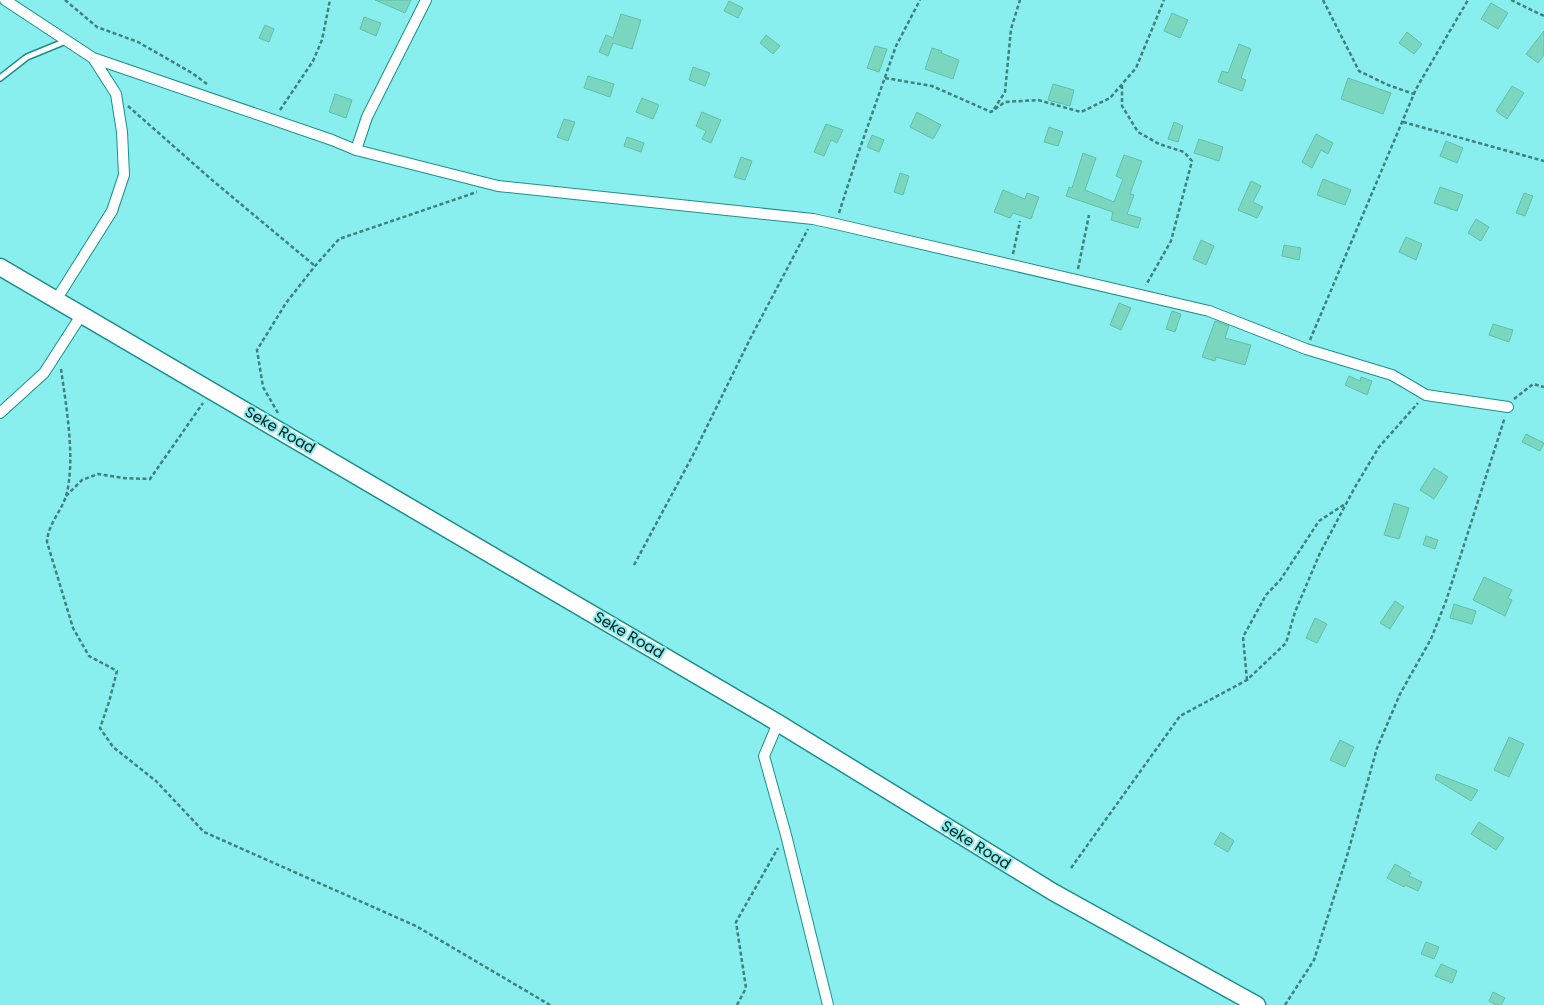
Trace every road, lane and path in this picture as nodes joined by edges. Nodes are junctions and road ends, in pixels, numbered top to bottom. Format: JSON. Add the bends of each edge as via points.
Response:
{"nodes":[{"id":1,"x":5,"y":0,"type":"edge"},
{"id":2,"x":64,"y":0,"type":"edge"},
{"id":3,"x":330,"y":0,"type":"edge"},
{"id":4,"x":426,"y":0,"type":"edge"},
{"id":5,"x":920,"y":0,"type":"edge"},
{"id":6,"x":1020,"y":0,"type":"edge"},
{"id":7,"x":1164,"y":0,"type":"edge"},
{"id":8,"x":1323,"y":0,"type":"edge"},
{"id":9,"x":1468,"y":0,"type":"edge"},
{"id":10,"x":1511,"y":0,"type":"edge"},
{"id":11,"x":1544,"y":16,"type":"edge"},
{"id":12,"x":66,"y":41,"type":"junction"},
{"id":13,"x":93,"y":58,"type":"junction"},
{"id":14,"x":0,"y":78,"type":"edge"},
{"id":15,"x":885,"y":78,"type":"junction"},
{"id":16,"x":1122,"y":84,"type":"junction"},
{"id":17,"x":207,"y":85,"type":"dead end"},
{"id":18,"x":116,"y":94,"type":"junction"},
{"id":19,"x":1414,"y":94,"type":"junction"},
{"id":20,"x":991,"y":112,"type":"junction"},
{"id":21,"x":274,"y":120,"type":"junction"},
{"id":22,"x":1403,"y":122,"type":"junction"},
{"id":23,"x":356,"y":150,"type":"junction"},
{"id":24,"x":1544,"y":161,"type":"edge"},
{"id":25,"x":498,"y":186,"type":"junction"},
{"id":26,"x":1089,"y":215,"type":"dead end"},
{"id":27,"x":813,"y":219,"type":"junction"},
{"id":28,"x":1020,"y":221,"type":"dead end"},
{"id":29,"x":836,"y":224,"type":"junction"},
{"id":30,"x":1011,"y":265,"type":"junction"},
{"id":31,"x":315,"y":266,"type":"junction"},
{"id":32,"x":0,"y":268,"type":"edge"},
{"id":33,"x":1076,"y":280,"type":"junction"},
{"id":34,"x":1140,"y":295,"type":"junction"},
{"id":35,"x":56,"y":300,"type":"junction"},
{"id":36,"x":82,"y":314,"type":"junction"},
{"id":37,"x":1306,"y":349,"type":"junction"},
{"id":38,"x":58,"y":352,"type":"junction"},
{"id":39,"x":1544,"y":387,"type":"edge"},
{"id":40,"x":212,"y":390,"type":"junction"},
{"id":41,"x":1426,"y":395,"type":"junction"},
{"id":42,"x":1508,"y":407,"type":"junction"},
{"id":43,"x":0,"y":413,"type":"edge"},
{"id":44,"x":292,"y":438,"type":"junction"},
{"id":45,"x":65,"y":497,"type":"junction"},
{"id":46,"x":1346,"y":503,"type":"junction"},
{"id":47,"x":634,"y":565,"type":"dead end"},
{"id":48,"x":1247,"y":680,"type":"junction"},
{"id":49,"x":778,"y":723,"type":"junction"},
{"id":50,"x":786,"y":835,"type":"junction"},
{"id":51,"x":1071,"y":868,"type":"dead end"},
{"id":52,"x":550,"y":1005,"type":"edge"},
{"id":53,"x":737,"y":1005,"type":"edge"},
{"id":54,"x":828,"y":1005,"type":"edge"},
{"id":55,"x":1257,"y":1005,"type":"edge"},
{"id":56,"x":1285,"y":1005,"type":"edge"}],
"edges":[{"from":1,"to":12,"type":"street"},
{"from":2,"to":17,"type":"path","via":[[97,27],[138,42]]},
{"from":3,"to":21,"type":"path","via":[[322,40],[313,61]]},
{"from":4,"to":23,"type":"street","via":[[367,116]]},
{"from":5,"to":15,"type":"path","via":[[896,46]]},
{"from":6,"to":20,"type":"path","via":[[1011,29],[1006,92]]},
{"from":7,"to":16,"type":"path","via":[[1136,68]]},
{"from":8,"to":19,"type":"path","via":[[1359,71]]},
{"from":9,"to":19,"type":"path"},
{"from":10,"to":11,"type":"path"},
{"from":12,"to":13,"type":"street"},
{"from":12,"to":14,"type":"lane","via":[[27,57]]},
{"from":13,"to":18,"type":"street"},
{"from":13,"to":21,"type":"street"},
{"from":15,"to":20,"type":"path","via":[[932,86]]},
{"from":15,"to":29,"type":"path"},
{"from":16,"to":20,"type":"path","via":[[1110,98],[1081,112],[1038,100],[1005,102]]},
{"from":16,"to":34,"type":"path","via":[[1122,106],[1138,132],[1184,152],[1192,162],[1171,241]]},
{"from":18,"to":31,"type":"path"},
{"from":18,"to":35,"type":"street","via":[[124,175],[112,211]]},
{"from":19,"to":22,"type":"path"},
{"from":21,"to":23,"type":"street"},
{"from":22,"to":24,"type":"path"},
{"from":22,"to":37,"type":"path"},
{"from":23,"to":25,"type":"street"},
{"from":25,"to":27,"type":"street"},
{"from":25,"to":31,"type":"path","via":[[339,239]]},
{"from":26,"to":33,"type":"path"},
{"from":27,"to":29,"type":"street"},
{"from":27,"to":47,"type":"path"},
{"from":28,"to":30,"type":"path"},
{"from":29,"to":30,"type":"street"},
{"from":30,"to":33,"type":"street"},
{"from":31,"to":44,"type":"path","via":[[286,303],[257,350],[263,387]]},
{"from":32,"to":35,"type":"main road","name":"Seke Road"},
{"from":33,"to":34,"type":"street"},
{"from":34,"to":37,"type":"street","via":[[1209,311]]},
{"from":35,"to":36,"type":"main road","name":"Seke Road"},
{"from":36,"to":38,"type":"street"},
{"from":36,"to":40,"type":"main road","name":"Seke Road"},
{"from":37,"to":41,"type":"street","via":[[1392,376]]},
{"from":38,"to":43,"type":"street","via":[[44,374]]},
{"from":38,"to":45,"type":"path","via":[[71,468]]},
{"from":39,"to":42,"type":"path","via":[[1534,384],[1510,401]]},
{"from":40,"to":44,"type":"main road","name":"Seke Road"},
{"from":40,"to":45,"type":"path","via":[[150,479],[98,474],[82,480]]},
{"from":41,"to":42,"type":"street"},
{"from":41,"to":46,"type":"path","via":[[1379,447]]},
{"from":42,"to":56,"type":"path","via":[[1446,601],[1431,639],[1400,694],[1377,748],[1314,960]]},
{"from":44,"to":49,"type":"main road","name":"Seke Road"},
{"from":45,"to":52,"type":"path","via":[[48,532],[47,542],[73,628],[89,656],[117,671],[100,728],[113,747],[156,781],[204,832],[416,926]]},
{"from":46,"to":48,"type":"path","via":[[1320,553],[1295,612],[1286,643]]},
{"from":46,"to":48,"type":"path","via":[[1319,521],[1266,595],[1243,637]]},
{"from":48,"to":51,"type":"path","via":[[1180,716]]},
{"from":49,"to":50,"type":"street","via":[[764,756]]},
{"from":49,"to":55,"type":"main road","name":"Seke Road","via":[[1053,892]]},
{"from":50,"to":53,"type":"path","via":[[736,922],[746,988]]},
{"from":50,"to":54,"type":"street"}]}
